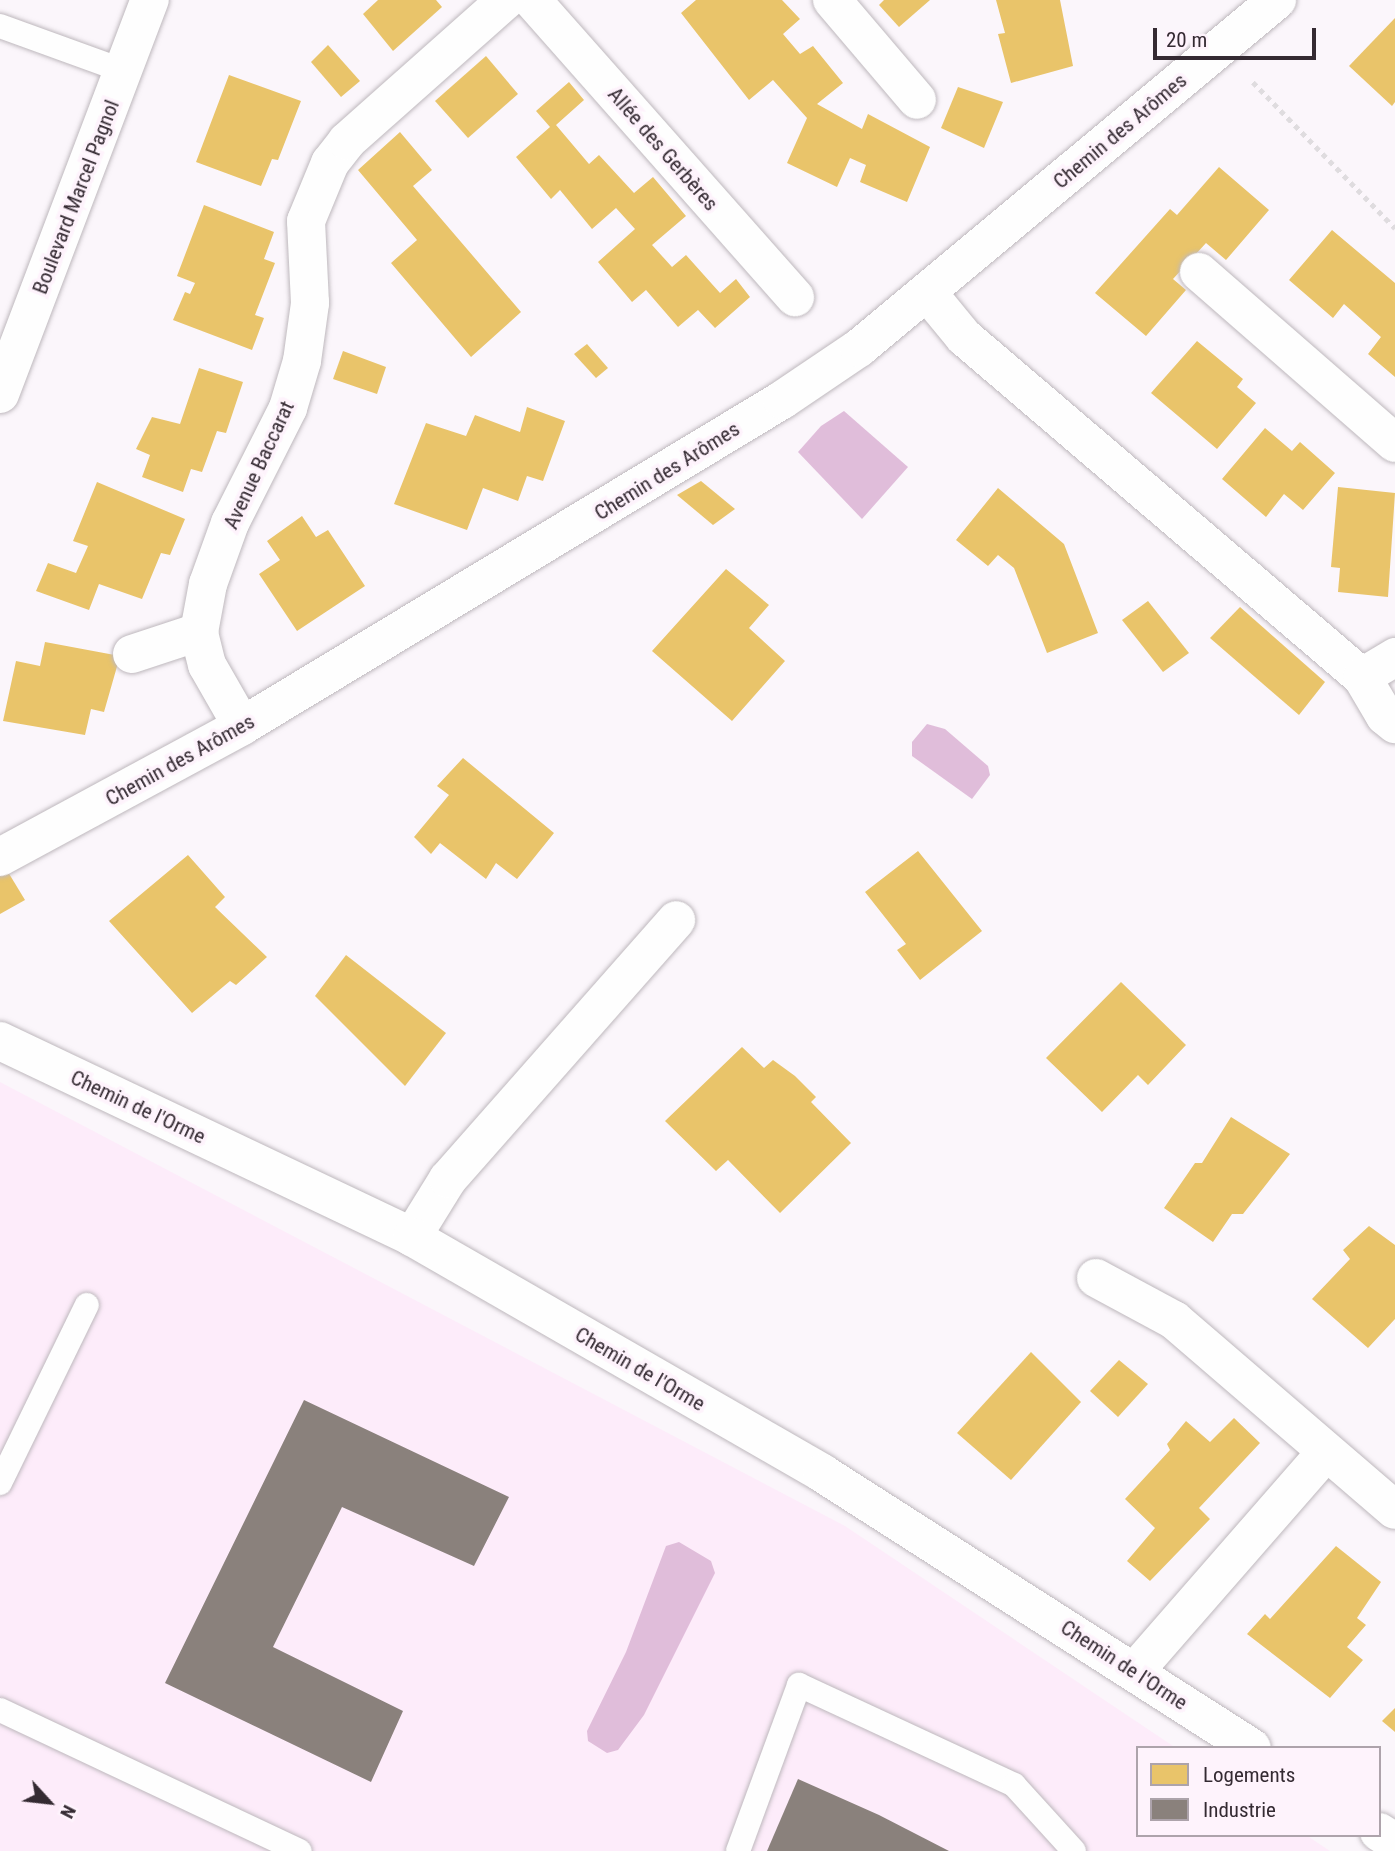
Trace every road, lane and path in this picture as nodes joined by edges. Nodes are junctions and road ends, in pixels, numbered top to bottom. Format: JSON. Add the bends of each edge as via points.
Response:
{"nodes":[{"id":1,"x":150,"y":0,"type":"edge"},
{"id":2,"x":506,"y":0,"type":"edge"},
{"id":3,"x":532,"y":0,"type":"edge"},
{"id":4,"x":832,"y":0,"type":"edge"},
{"id":5,"x":1277,"y":0,"type":"edge"},
{"id":6,"x":0,"y":26,"type":"edge"},
{"id":7,"x":1222,"y":47,"type":"junction"},
{"id":8,"x":124,"y":71,"type":"junction"},
{"id":9,"x":917,"y":100,"type":"dead end"},
{"id":10,"x":1395,"y":228,"type":"edge"},
{"id":11,"x":1199,"y":272,"type":"dead end"},
{"id":12,"x":927,"y":292,"type":"junction"},
{"id":13,"x":795,"y":297,"type":"dead end"},
{"id":14,"x":0,"y":394,"type":"edge"},
{"id":15,"x":1395,"y":443,"type":"edge"},
{"id":16,"x":199,"y":632,"type":"junction"},
{"id":17,"x":132,"y":654,"type":"dead end"},
{"id":18,"x":1395,"y":657,"type":"edge"},
{"id":19,"x":1362,"y":677,"type":"junction"},
{"id":20,"x":1395,"y":724,"type":"edge"},
{"id":21,"x":242,"y":726,"type":"junction"},
{"id":22,"x":0,"y":857,"type":"edge"},
{"id":23,"x":676,"y":920,"type":"dead end"},
{"id":24,"x":0,"y":1041,"type":"edge"},
{"id":25,"x":412,"y":1237,"type":"junction"},
{"id":26,"x":1096,"y":1278,"type":"dead end"},
{"id":27,"x":88,"y":1306,"type":"dead end"},
{"id":28,"x":1325,"y":1453,"type":"junction"},
{"id":29,"x":0,"y":1483,"type":"edge"},
{"id":30,"x":1395,"y":1510,"type":"edge"},
{"id":31,"x":1135,"y":1671,"type":"junction"},
{"id":32,"x":0,"y":1710,"type":"edge"},
{"id":33,"x":1249,"y":1746,"type":"edge"},
{"id":34,"x":300,"y":1851,"type":"edge"},
{"id":35,"x":738,"y":1851,"type":"edge"},
{"id":36,"x":1074,"y":1851,"type":"edge"}],
"edges":[{"from":1,"to":8,"type":"street","name":"Boulevard Marcel Pagnol"},
{"from":2,"to":16,"type":"street","name":"Avenue Baccarat","via":[[347,141],[330,163],[306,220],[310,303],[302,361],[288,408],[230,523],[208,584]]},
{"from":3,"to":13,"type":"street","name":"Allée des Gerbères"},
{"from":4,"to":9,"type":"street"},
{"from":5,"to":7,"type":"street","name":"Chemin des Arômes"},
{"from":6,"to":8,"type":"lane"},
{"from":7,"to":10,"type":"path"},
{"from":7,"to":12,"type":"street","name":"Chemin des Arômes"},
{"from":8,"to":14,"type":"street","name":"Boulevard Marcel Pagnol"},
{"from":11,"to":15,"type":"street"},
{"from":12,"to":19,"type":"street","via":[[964,338]]},
{"from":12,"to":21,"type":"street","name":"Chemin des Arômes","via":[[859,348],[782,400]]},
{"from":16,"to":17,"type":"street"},
{"from":16,"to":21,"type":"street","name":"Avenue Baccarat","via":[[207,665]]},
{"from":18,"to":19,"type":"street"},
{"from":19,"to":20,"type":"street"},
{"from":21,"to":22,"type":"street","name":"Chemin des Arômes"},
{"from":23,"to":25,"type":"street","via":[[449,1179]]},
{"from":24,"to":25,"type":"street","name":"Chemin de l'Orme"},
{"from":25,"to":31,"type":"street","name":"Chemin de l'Orme","via":[[822,1474]]},
{"from":26,"to":28,"type":"street","via":[[1174,1320]]},
{"from":27,"to":29,"type":"lane"},
{"from":28,"to":30,"type":"street"},
{"from":28,"to":31,"type":"street"},
{"from":31,"to":33,"type":"street","name":"Chemin de l'Orme"},
{"from":32,"to":34,"type":"lane"},
{"from":35,"to":36,"type":"lane","via":[[799,1685],[1014,1785]]}]}
